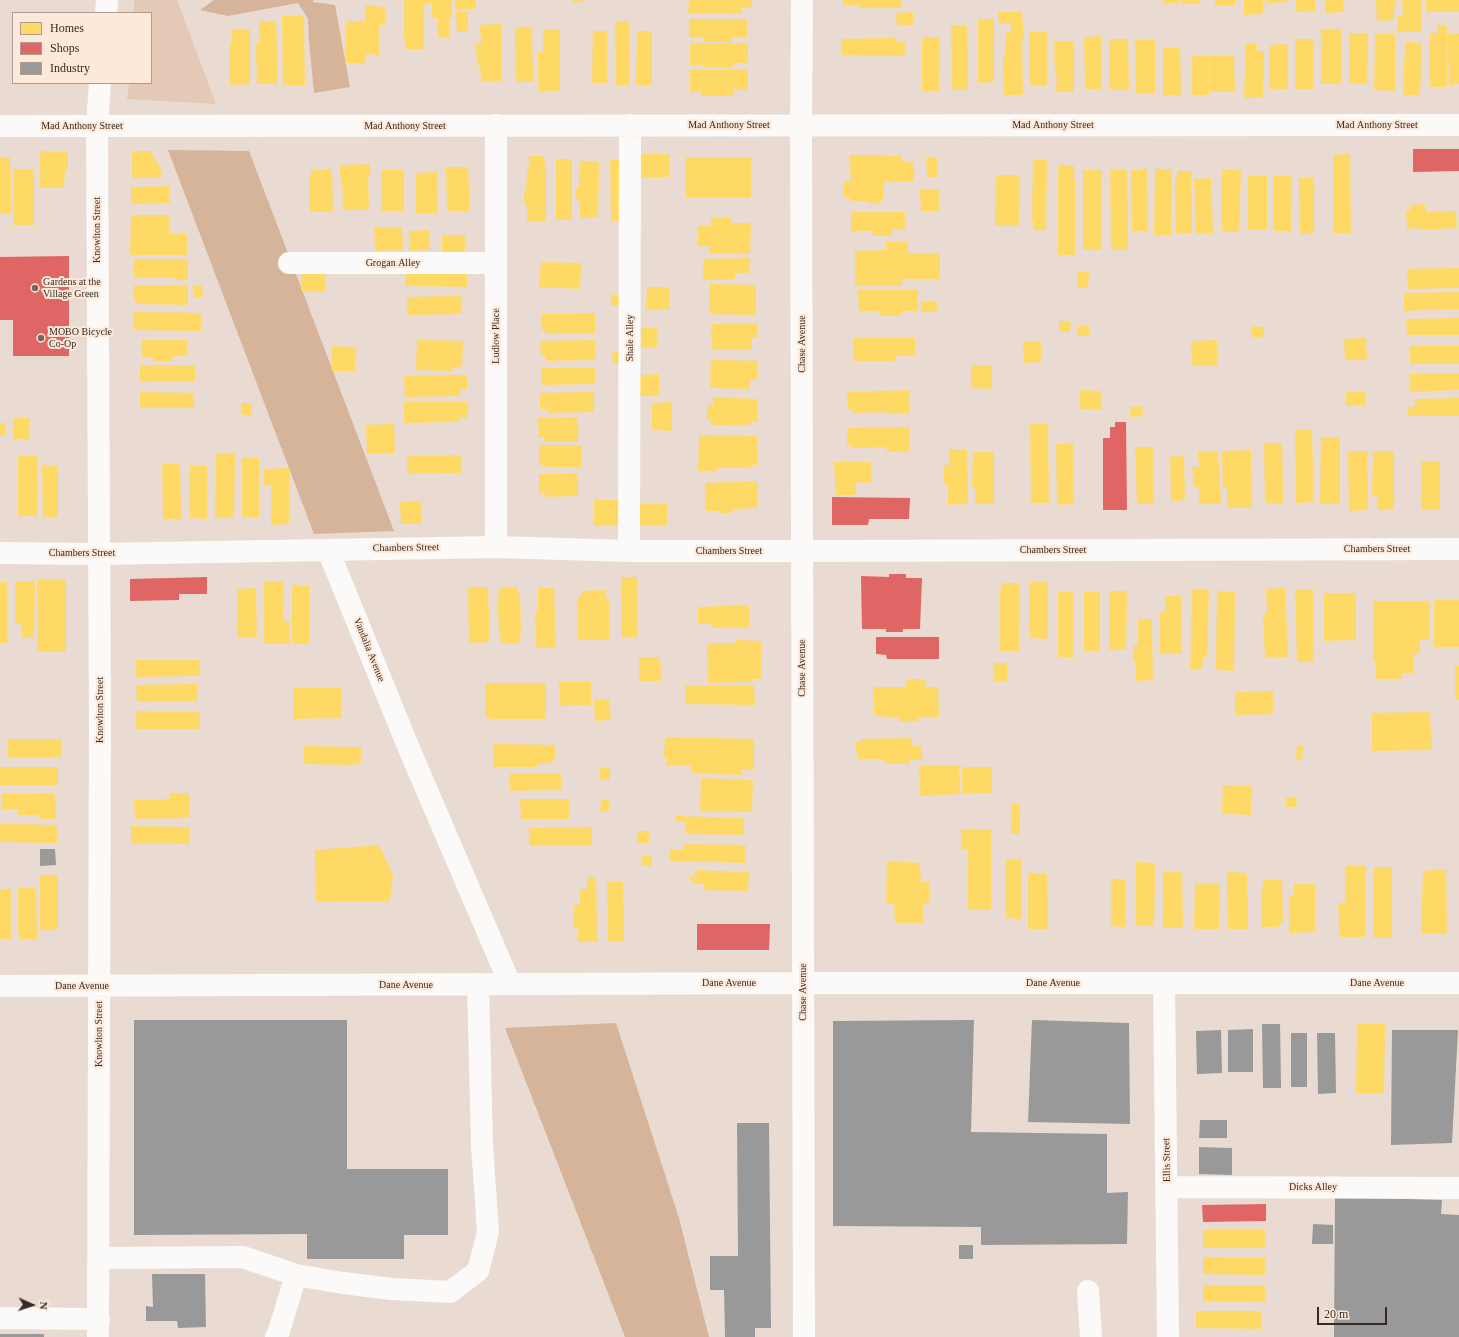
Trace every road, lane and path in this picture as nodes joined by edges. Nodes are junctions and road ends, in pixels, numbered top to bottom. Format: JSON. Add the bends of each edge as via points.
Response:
{"nodes":[{"id":1,"x":107,"y":0,"type":"edge"},
{"id":2,"x":802,"y":0,"type":"edge"},
{"id":3,"x":106,"y":12,"type":"edge"},
{"id":4,"x":100,"y":84,"type":"edge"},
{"id":5,"x":496,"y":125,"type":"junction"},
{"id":6,"x":630,"y":125,"type":"junction"},
{"id":7,"x":801,"y":125,"type":"junction"},
{"id":8,"x":1459,"y":125,"type":"edge"},
{"id":9,"x":0,"y":126,"type":"edge"},
{"id":10,"x":97,"y":126,"type":"junction"},
{"id":11,"x":289,"y":263,"type":"dead end"},
{"id":12,"x":496,"y":263,"type":"junction"},
{"id":13,"x":496,"y":547,"type":"junction"},
{"id":14,"x":1459,"y":548,"type":"edge"},
{"id":15,"x":328,"y":550,"type":"junction"},
{"id":16,"x":629,"y":551,"type":"junction"},
{"id":17,"x":802,"y":551,"type":"junction"},
{"id":18,"x":0,"y":553,"type":"edge"},
{"id":19,"x":99,"y":554,"type":"junction"},
{"id":20,"x":803,"y":983,"type":"junction"},
{"id":21,"x":1459,"y":983,"type":"edge"},
{"id":22,"x":478,"y":984,"type":"junction"},
{"id":23,"x":510,"y":984,"type":"junction"},
{"id":24,"x":1164,"y":984,"type":"junction"},
{"id":25,"x":0,"y":986,"type":"edge"},
{"id":26,"x":98,"y":986,"type":"junction"},
{"id":27,"x":1167,"y":1187,"type":"junction"},
{"id":28,"x":1459,"y":1188,"type":"edge"},
{"id":29,"x":99,"y":1258,"type":"junction"},
{"id":30,"x":296,"y":1275,"type":"junction"},
{"id":31,"x":1088,"y":1291,"type":"dead end"},
{"id":32,"x":0,"y":1318,"type":"edge"},
{"id":33,"x":98,"y":1328,"type":"edge"},
{"id":34,"x":276,"y":1337,"type":"edge"},
{"id":35,"x":804,"y":1337,"type":"edge"},
{"id":36,"x":1091,"y":1337,"type":"edge"},
{"id":37,"x":1168,"y":1337,"type":"edge"}],
"edges":[{"from":1,"to":3,"type":"street"},
{"from":2,"to":7,"type":"street","name":"Chase Avenue"},
{"from":4,"to":10,"type":"street","name":"Knowlton Street"},
{"from":5,"to":6,"type":"street","name":"Mad Anthony Street"},
{"from":5,"to":10,"type":"street","name":"Mad Anthony Street"},
{"from":5,"to":12,"type":"street","name":"Ludlow Place"},
{"from":6,"to":7,"type":"street","name":"Mad Anthony Street"},
{"from":6,"to":16,"type":"street","name":"Shale Alley"},
{"from":7,"to":8,"type":"street","name":"Mad Anthony Street"},
{"from":7,"to":17,"type":"street","name":"Chase Avenue"},
{"from":9,"to":10,"type":"street","name":"Mad Anthony Street"},
{"from":10,"to":19,"type":"street","name":"Knowlton Street"},
{"from":11,"to":12,"type":"street","name":"Grogan Alley"},
{"from":12,"to":13,"type":"street","name":"Ludlow Place"},
{"from":13,"to":15,"type":"street","name":"Chambers Street"},
{"from":13,"to":16,"type":"street","name":"Chambers Street"},
{"from":14,"to":17,"type":"street","name":"Chambers Street"},
{"from":15,"to":19,"type":"street","name":"Chambers Street"},
{"from":15,"to":23,"type":"street","name":"Vandalia Avenue","via":[[410,751]]},
{"from":16,"to":17,"type":"street","name":"Chambers Street"},
{"from":17,"to":20,"type":"street","name":"Chase Avenue"},
{"from":18,"to":19,"type":"street","name":"Chambers Street"},
{"from":19,"to":26,"type":"street","name":"Knowlton Street"},
{"from":20,"to":23,"type":"street","name":"Dane Avenue"},
{"from":20,"to":24,"type":"street","name":"Dane Avenue"},
{"from":20,"to":35,"type":"street","name":"Chase Avenue"},
{"from":21,"to":24,"type":"street","name":"Dane Avenue"},
{"from":22,"to":23,"type":"street","name":"Dane Avenue"},
{"from":22,"to":26,"type":"street","name":"Dane Avenue"},
{"from":22,"to":30,"type":"street","via":[[482,1154],[488,1232],[478,1271],[450,1292],[392,1289]]},
{"from":24,"to":27,"type":"street","name":"Ellis Street"},
{"from":25,"to":26,"type":"street","name":"Dane Avenue"},
{"from":26,"to":29,"type":"street","name":"Knowlton Street"},
{"from":27,"to":28,"type":"street","name":"Dicks Alley"},
{"from":27,"to":37,"type":"street","name":"Ellis Street"},
{"from":29,"to":30,"type":"street","via":[[244,1257]]},
{"from":29,"to":33,"type":"street","name":"Knowlton Street"},
{"from":30,"to":34,"type":"street"},
{"from":31,"to":36,"type":"street"},
{"from":32,"to":33,"type":"street"}]}
